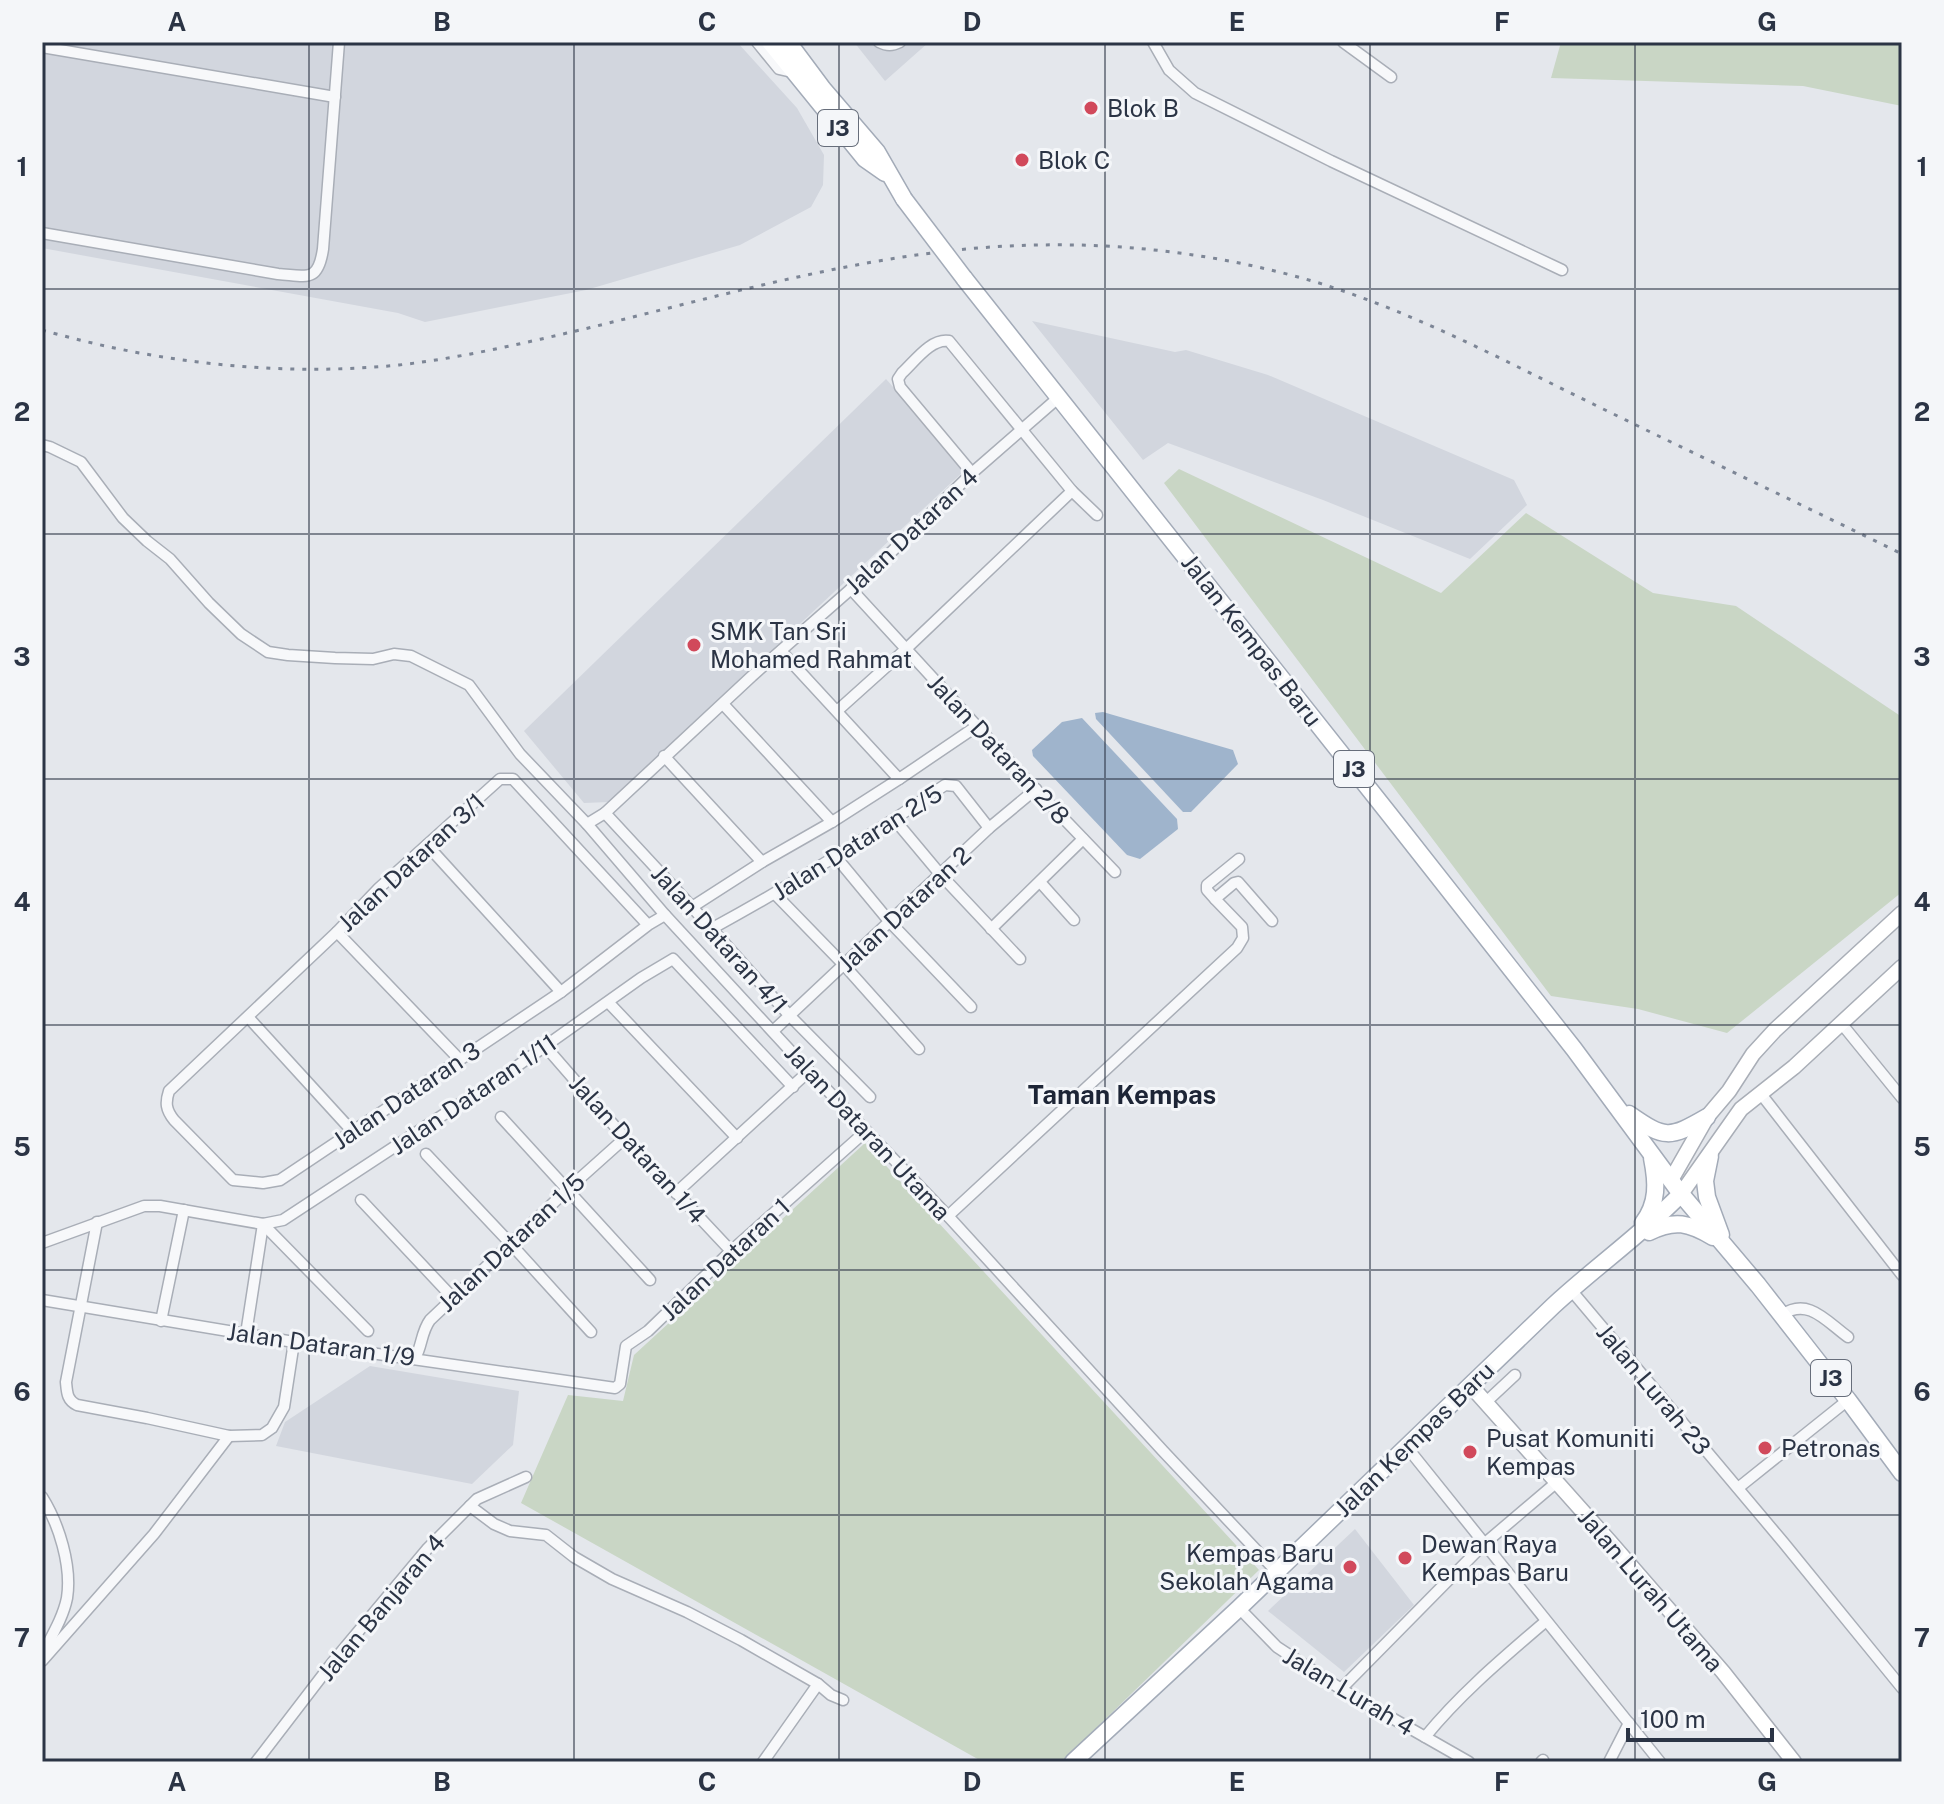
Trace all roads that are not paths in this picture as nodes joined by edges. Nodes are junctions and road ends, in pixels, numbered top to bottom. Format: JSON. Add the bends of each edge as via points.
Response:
{"nodes":[{"id":1,"x":339,"y":42,"type":"edge"},
{"id":2,"x":757,"y":42,"type":"edge"},
{"id":3,"x":770,"y":42,"type":"edge"},
{"id":4,"x":788,"y":42,"type":"edge"},
{"id":5,"x":794,"y":42,"type":"edge"},
{"id":6,"x":879,"y":42,"type":"edge"},
{"id":7,"x":900,"y":42,"type":"edge"},
{"id":8,"x":1153,"y":42,"type":"edge"},
{"id":9,"x":1351,"y":44,"type":"edge"},
{"id":10,"x":42,"y":47,"type":"edge"},
{"id":11,"x":794,"y":72,"type":"junction"},
{"id":12,"x":1391,"y":77,"type":"dead end"},
{"id":13,"x":823,"y":89,"type":"junction"},
{"id":14,"x":335,"y":97,"type":"junction"},
{"id":15,"x":890,"y":176,"type":"junction"},
{"id":16,"x":42,"y":233,"type":"edge"},
{"id":17,"x":1562,"y":270,"type":"dead end"},
{"id":18,"x":1058,"y":398,"type":"junction"},
{"id":19,"x":1022,"y":430,"type":"junction"},
{"id":20,"x":42,"y":445,"type":"edge"},
{"id":21,"x":972,"y":473,"type":"junction"},
{"id":22,"x":1072,"y":491,"type":"junction"},
{"id":23,"x":1097,"y":515,"type":"dead end"},
{"id":24,"x":851,"y":589,"type":"junction"},
{"id":25,"x":906,"y":649,"type":"junction"},
{"id":26,"x":781,"y":651,"type":"junction"},
{"id":27,"x":723,"y":704,"type":"junction"},
{"id":28,"x":837,"y":711,"type":"junction"},
{"id":29,"x":977,"y":726,"type":"junction"},
{"id":30,"x":664,"y":756,"type":"junction"},
{"id":31,"x":899,"y":779,"type":"junction"},
{"id":32,"x":1036,"y":789,"type":"junction"},
{"id":33,"x":605,"y":813,"type":"junction"},
{"id":34,"x":894,"y":819,"type":"junction"},
{"id":35,"x":832,"y":822,"type":"junction"},
{"id":36,"x":587,"y":824,"type":"junction"},
{"id":37,"x":989,"y":828,"type":"junction"},
{"id":38,"x":1083,"y":839,"type":"junction"},
{"id":39,"x":427,"y":845,"type":"junction"},
{"id":40,"x":836,"y":857,"type":"junction"},
{"id":41,"x":1239,"y":859,"type":"dead end"},
{"id":42,"x":762,"y":862,"type":"junction"},
{"id":43,"x":1115,"y":872,"type":"dead end"},
{"id":44,"x":940,"y":874,"type":"junction"},
{"id":45,"x":1040,"y":882,"type":"junction"},
{"id":46,"x":775,"y":894,"type":"junction"},
{"id":47,"x":1215,"y":899,"type":"junction"},
{"id":48,"x":692,"y":907,"type":"junction"},
{"id":49,"x":1902,"y":913,"type":"edge"},
{"id":50,"x":665,"y":915,"type":"junction"},
{"id":51,"x":1074,"y":920,"type":"dead end"},
{"id":52,"x":889,"y":921,"type":"junction"},
{"id":53,"x":1272,"y":921,"type":"dead end"},
{"id":54,"x":648,"y":925,"type":"junction"},
{"id":55,"x":711,"y":929,"type":"junction"},
{"id":56,"x":991,"y":929,"type":"junction"},
{"id":57,"x":337,"y":932,"type":"junction"},
{"id":58,"x":1020,"y":959,"type":"dead end"},
{"id":59,"x":844,"y":965,"type":"junction"},
{"id":60,"x":1900,"y":973,"type":"edge"},
{"id":61,"x":561,"y":992,"type":"junction"},
{"id":62,"x":609,"y":1003,"type":"junction"},
{"id":63,"x":971,"y":1007,"type":"dead end"},
{"id":64,"x":789,"y":1015,"type":"junction"},
{"id":65,"x":248,"y":1017,"type":"junction"},
{"id":66,"x":1841,"y":1023,"type":"junction"},
{"id":67,"x":773,"y":1031,"type":"junction"},
{"id":68,"x":545,"y":1046,"type":"junction"},
{"id":69,"x":919,"y":1049,"type":"dead end"},
{"id":70,"x":459,"y":1059,"type":"junction"},
{"id":71,"x":809,"y":1071,"type":"junction"},
{"id":72,"x":793,"y":1087,"type":"junction"},
{"id":73,"x":169,"y":1091,"type":"joint"},
{"id":74,"x":1761,"y":1094,"type":"junction"},
{"id":75,"x":870,"y":1097,"type":"dead end"},
{"id":76,"x":1902,"y":1098,"type":"edge"},
{"id":77,"x":1615,"y":1104,"type":"junction"},
{"id":78,"x":501,"y":1117,"type":"dead end"},
{"id":79,"x":1707,"y":1117,"type":"junction"},
{"id":80,"x":866,"y":1131,"type":"junction"},
{"id":81,"x":353,"y":1132,"type":"junction"},
{"id":82,"x":625,"y":1138,"type":"junction"},
{"id":83,"x":737,"y":1138,"type":"junction"},
{"id":84,"x":1651,"y":1153,"type":"junction"},
{"id":85,"x":426,"y":1154,"type":"dead end"},
{"id":86,"x":1710,"y":1156,"type":"junction"},
{"id":87,"x":1676,"y":1187,"type":"junction"},
{"id":88,"x":568,"y":1189,"type":"junction"},
{"id":89,"x":676,"y":1193,"type":"junction"},
{"id":90,"x":361,"y":1200,"type":"dead end"},
{"id":91,"x":184,"y":1210,"type":"junction"},
{"id":92,"x":948,"y":1216,"type":"junction"},
{"id":93,"x":97,"y":1222,"type":"junction"},
{"id":94,"x":263,"y":1224,"type":"junction"},
{"id":95,"x":1630,"y":1241,"type":"junction"},
{"id":96,"x":42,"y":1243,"type":"edge"},
{"id":97,"x":510,"y":1243,"type":"junction"},
{"id":98,"x":1724,"y":1244,"type":"junction"},
{"id":99,"x":731,"y":1251,"type":"junction"},
{"id":100,"x":1902,"y":1275,"type":"edge"},
{"id":101,"x":650,"y":1280,"type":"dead end"},
{"id":102,"x":1571,"y":1290,"type":"junction"},
{"id":103,"x":453,"y":1298,"type":"junction"},
{"id":104,"x":42,"y":1300,"type":"edge"},
{"id":105,"x":80,"y":1308,"type":"junction"},
{"id":106,"x":1782,"y":1315,"type":"junction"},
{"id":107,"x":161,"y":1321,"type":"junction"},
{"id":108,"x":368,"y":1331,"type":"dead end"},
{"id":109,"x":591,"y":1332,"type":"dead end"},
{"id":110,"x":246,"y":1334,"type":"junction"},
{"id":111,"x":1848,"y":1337,"type":"dead end"},
{"id":112,"x":294,"y":1342,"type":"junction"},
{"id":113,"x":415,"y":1358,"type":"junction"},
{"id":114,"x":1515,"y":1375,"type":"dead end"},
{"id":115,"x":1471,"y":1386,"type":"junction"},
{"id":116,"x":601,"y":1387,"type":"joint"},
{"id":117,"x":1848,"y":1400,"type":"junction"},
{"id":118,"x":1485,"y":1403,"type":"junction"},
{"id":119,"x":229,"y":1436,"type":"junction"},
{"id":120,"x":1406,"y":1446,"type":"junction"},
{"id":121,"x":1902,"y":1473,"type":"edge"},
{"id":122,"x":526,"y":1477,"type":"dead end"},
{"id":123,"x":1557,"y":1482,"type":"junction"},
{"id":124,"x":1738,"y":1488,"type":"junction"},
{"id":125,"x":42,"y":1497,"type":"edge"},
{"id":126,"x":470,"y":1506,"type":"junction"},
{"id":127,"x":1484,"y":1544,"type":"junction"},
{"id":128,"x":1276,"y":1571,"type":"junction"},
{"id":129,"x":1239,"y":1608,"type":"junction"},
{"id":130,"x":1546,"y":1621,"type":"junction"},
{"id":131,"x":42,"y":1658,"type":"edge"},
{"id":132,"x":818,"y":1684,"type":"junction"},
{"id":133,"x":1902,"y":1688,"type":"edge"},
{"id":134,"x":1341,"y":1689,"type":"junction"},
{"id":135,"x":843,"y":1700,"type":"dead end"},
{"id":136,"x":1629,"y":1723,"type":"junction"},
{"id":137,"x":1425,"y":1737,"type":"junction"},
{"id":138,"x":1659,"y":1761,"type":"edge"},
{"id":139,"x":256,"y":1762,"type":"edge"},
{"id":140,"x":763,"y":1762,"type":"edge"},
{"id":141,"x":1073,"y":1762,"type":"edge"},
{"id":142,"x":1469,"y":1762,"type":"edge"},
{"id":143,"x":1609,"y":1762,"type":"edge"},
{"id":144,"x":1794,"y":1762,"type":"edge"}],
"edges":[{"from":1,"to":14,"type":"street"},
{"from":2,"to":11,"type":"street","name":"Jalan Kempas Baru","via":[[779,69]]},
{"from":3,"to":11,"type":"main road","name":"Jalan Kempas Baru","number":"J3"},
{"from":4,"to":13,"type":"main road","name":"Jalan Kempas Baru","number":"J3"},
{"from":5,"to":13,"type":"main road"},
{"from":6,"to":7,"type":"street"},
{"from":8,"to":17,"type":"street","via":[[1169,70],[1195,93]]},
{"from":9,"to":12,"type":"street"},
{"from":10,"to":14,"type":"street"},
{"from":11,"to":15,"type":"main road","name":"Jalan Kempas Baru","number":"J3","via":[[865,159]]},
{"from":13,"to":15,"type":"main road","name":"Jalan Kempas Baru","number":"J3","via":[[877,152]]},
{"from":14,"to":16,"type":"street","via":[[321,266],[308,276]]},
{"from":15,"to":18,"type":"main road","name":"Jalan Kempas Baru","number":"J3","bridge":true},
{"from":18,"to":19,"type":"street","name":"Jalan Dataran 4"},
{"from":18,"to":77,"type":"main road","name":"Jalan Kempas Baru","number":"J3"},
{"from":19,"to":21,"type":"street","name":"Jalan Dataran 4"},
{"from":19,"to":21,"type":"street","via":[[949,341],[923,353],[902,373],[900,387]]},
{"from":19,"to":22,"type":"street"},
{"from":20,"to":36,"type":"street","name":"Jalan Dataran Utama","via":[[81,462],[123,518],[241,634],[268,652],[335,658],[411,656],[469,685],[520,754]]},
{"from":21,"to":24,"type":"street","name":"Jalan Dataran 4"},
{"from":22,"to":23,"type":"street"},
{"from":22,"to":25,"type":"street"},
{"from":24,"to":25,"type":"street","name":"Jalan Dataran 2/8"},
{"from":24,"to":26,"type":"street","name":"Jalan Dataran 4"},
{"from":25,"to":28,"type":"street"},
{"from":25,"to":29,"type":"street","name":"Jalan Dataran 2/8"},
{"from":26,"to":27,"type":"street","name":"Jalan Dataran 4"},
{"from":26,"to":28,"type":"street"},
{"from":27,"to":30,"type":"street","name":"Jalan Dataran 4"},
{"from":27,"to":35,"type":"street"},
{"from":28,"to":31,"type":"street"},
{"from":29,"to":31,"type":"street"},
{"from":29,"to":32,"type":"street","name":"Jalan Dataran 2/8"},
{"from":30,"to":33,"type":"street","name":"Jalan Dataran 4"},
{"from":30,"to":42,"type":"street"},
{"from":31,"to":35,"type":"street"},
{"from":32,"to":37,"type":"street","name":"Jalan Dataran 2"},
{"from":32,"to":38,"type":"street","name":"Jalan Dataran 2/8"},
{"from":33,"to":36,"type":"street","name":"Jalan Dataran 4"},
{"from":33,"to":48,"type":"street","name":"Jalan Dataran 4/1"},
{"from":34,"to":37,"type":"street","name":"Jalan Dataran 2/5","via":[[951,785]]},
{"from":34,"to":40,"type":"street","name":"Jalan Dataran 2/5"},
{"from":34,"to":44,"type":"street"},
{"from":35,"to":42,"type":"street"},
{"from":36,"to":50,"type":"street","name":"Jalan Dataran Utama"},
{"from":37,"to":44,"type":"street","name":"Jalan Dataran 2"},
{"from":38,"to":43,"type":"street","name":"Jalan Dataran 2/8"},
{"from":38,"to":45,"type":"street"},
{"from":39,"to":54,"type":"street","name":"Jalan Dataran 3/1","via":[[500,779],[513,779]]},
{"from":39,"to":57,"type":"street","name":"Jalan Dataran 3/1"},
{"from":39,"to":61,"type":"street"},
{"from":40,"to":46,"type":"street","name":"Jalan Dataran 2/5"},
{"from":40,"to":52,"type":"street"},
{"from":41,"to":47,"type":"street","via":[[1207,885]]},
{"from":42,"to":48,"type":"street"},
{"from":44,"to":52,"type":"street","name":"Jalan Dataran 2"},
{"from":44,"to":56,"type":"street"},
{"from":45,"to":51,"type":"street"},
{"from":45,"to":56,"type":"street"},
{"from":46,"to":55,"type":"street","name":"Jalan Dataran 2/5"},
{"from":46,"to":59,"type":"street"},
{"from":47,"to":53,"type":"street","via":[[1238,882]]},
{"from":47,"to":92,"type":"street","via":[[1242,927],[1237,948]]},
{"from":48,"to":55,"type":"street","name":"Jalan Dataran 4/1"},
{"from":49,"to":79,"type":"street","via":[[1775,1030]]},
{"from":50,"to":54,"type":"street","name":"Jalan Dataran 3"},
{"from":50,"to":67,"type":"street","name":"Jalan Dataran Utama"},
{"from":52,"to":59,"type":"street","name":"Jalan Dataran 2"},
{"from":52,"to":63,"type":"street"},
{"from":54,"to":61,"type":"street","name":"Jalan Dataran 3"},
{"from":55,"to":64,"type":"street","name":"Jalan Dataran 4/1"},
{"from":56,"to":58,"type":"street"},
{"from":57,"to":65,"type":"street","name":"Jalan Dataran 3/1"},
{"from":57,"to":70,"type":"street"},
{"from":59,"to":64,"type":"street","name":"Jalan Dataran 2"},
{"from":59,"to":69,"type":"street"},
{"from":60,"to":66,"type":"street"},
{"from":61,"to":70,"type":"street","name":"Jalan Dataran 3"},
{"from":62,"to":68,"type":"street","name":"Jalan Dataran 1/11"},
{"from":62,"to":72,"type":"street","name":"Jalan Dataran 1/11","via":[[673,959]]},
{"from":62,"to":83,"type":"street"},
{"from":64,"to":67,"type":"street","name":"Jalan Dataran 2"},
{"from":64,"to":75,"type":"street","name":"Jalan Dataran 4/1"},
{"from":65,"to":73,"type":"street","name":"Jalan Dataran 3/1"},
{"from":65,"to":81,"type":"street"},
{"from":66,"to":74,"type":"street"},
{"from":66,"to":76,"type":"street"},
{"from":67,"to":71,"type":"street","name":"Jalan Dataran Utama"},
{"from":68,"to":82,"type":"street","name":"Jalan Dataran 1/4"},
{"from":68,"to":94,"type":"street","name":"Jalan Dataran 1/11","via":[[283,1220]]},
{"from":70,"to":81,"type":"street","name":"Jalan Dataran 3"},
{"from":71,"to":72,"type":"street"},
{"from":71,"to":80,"type":"street","name":"Jalan Dataran Utama"},
{"from":72,"to":83,"type":"street"},
{"from":73,"to":81,"type":"street","name":"Jalan Dataran 3","via":[[167,1110],[174,1120],[233,1180],[280,1180]]},
{"from":74,"to":86,"type":"street","via":[[1741,1109]]},
{"from":74,"to":100,"type":"street"},
{"from":77,"to":79,"type":"main road","via":[[1655,1132],[1680,1133]]},
{"from":77,"to":84,"type":"main road","name":"Jalan Kempas Baru","number":"J3"},
{"from":78,"to":88,"type":"street"},
{"from":79,"to":87,"type":"street"},
{"from":80,"to":92,"type":"street","name":"Jalan Dataran Utama"},
{"from":80,"to":99,"type":"street","name":"Jalan Dataran 1"},
{"from":82,"to":88,"type":"street","name":"Jalan Dataran 1/5"},
{"from":82,"to":89,"type":"street","name":"Jalan Dataran 1/4"},
{"from":83,"to":89,"type":"street"},
{"from":84,"to":87,"type":"main road","name":"Jalan Kempas Baru","number":"J3"},
{"from":84,"to":95,"type":"main road","via":[[1655,1199]]},
{"from":85,"to":97,"type":"street"},
{"from":86,"to":87,"type":"street"},
{"from":86,"to":98,"type":"main road","via":[[1707,1197]]},
{"from":87,"to":95,"type":"main road","name":"Jalan Kempas Baru","via":[[1655,1221]]},
{"from":87,"to":98,"type":"main road","name":"Jalan Kempas Baru","number":"J3"},
{"from":88,"to":97,"type":"street","name":"Jalan Dataran 1/5"},
{"from":88,"to":101,"type":"street"},
{"from":89,"to":99,"type":"street","name":"Jalan Dataran 1/4"},
{"from":90,"to":103,"type":"street"},
{"from":91,"to":93,"type":"street","via":[[144,1206]]},
{"from":91,"to":94,"type":"street"},
{"from":91,"to":107,"type":"street"},
{"from":92,"to":128,"type":"street","name":"Jalan Dataran Utama"},
{"from":93,"to":96,"type":"street"},
{"from":93,"to":105,"type":"street"},
{"from":94,"to":108,"type":"street"},
{"from":94,"to":110,"type":"street"},
{"from":95,"to":98,"type":"main road","via":[[1673,1223],[1698,1228]]},
{"from":95,"to":102,"type":"main road","name":"Jalan Kempas Baru"},
{"from":97,"to":103,"type":"street","name":"Jalan Dataran 1/5"},
{"from":97,"to":109,"type":"street"},
{"from":98,"to":106,"type":"main road","name":"Jalan Kempas Baru","number":"J3"},
{"from":99,"to":116,"type":"street","name":"Jalan Dataran 1","via":[[626,1346],[620,1384]]},
{"from":102,"to":115,"type":"main road","name":"Jalan Kempas Baru"},
{"from":102,"to":124,"type":"street","name":"Jalan Lurah 23"},
{"from":103,"to":113,"type":"street","name":"Jalan Dataran 1/5","via":[[424,1328]]},
{"from":104,"to":105,"type":"street","name":"Jalan Dataran 1/9"},
{"from":105,"to":107,"type":"street","name":"Jalan Dataran 1/9"},
{"from":105,"to":119,"type":"street","via":[[66,1382],[70,1402]]},
{"from":106,"to":111,"type":"street","via":[[1808,1308]]},
{"from":106,"to":117,"type":"main road","name":"Jalan Kempas Baru","number":"J3"},
{"from":107,"to":110,"type":"street","name":"Jalan Dataran 1/9"},
{"from":110,"to":112,"type":"street","name":"Jalan Dataran 1/9"},
{"from":112,"to":113,"type":"street","name":"Jalan Dataran 1/9"},
{"from":112,"to":119,"type":"street","via":[[279,1419],[262,1435]]},
{"from":113,"to":116,"type":"street","name":"Jalan Dataran 1/9"},
{"from":114,"to":118,"type":"street"},
{"from":115,"to":118,"type":"street","name":"Jalan Lurah Utama"},
{"from":115,"to":120,"type":"main road","name":"Jalan Kempas Baru"},
{"from":117,"to":121,"type":"main road","name":"Jalan Kempas Baru","number":"J3"},
{"from":117,"to":124,"type":"street"},
{"from":118,"to":123,"type":"street","name":"Jalan Lurah Utama"},
{"from":119,"to":131,"type":"street","via":[[154,1534]]},
{"from":120,"to":127,"type":"street"},
{"from":120,"to":128,"type":"main road","name":"Jalan Kempas Baru"},
{"from":122,"to":126,"type":"street","name":"Jalan Banjaran 4"},
{"from":123,"to":127,"type":"street"},
{"from":123,"to":144,"type":"street","name":"Jalan Lurah Utama"},
{"from":124,"to":133,"type":"street","name":"Jalan Lurah 23"},
{"from":125,"to":131,"type":"street","via":[[67,1559],[67,1598]]},
{"from":126,"to":132,"type":"street","via":[[510,1531],[546,1535],[612,1579],[741,1640]]},
{"from":126,"to":139,"type":"street","name":"Jalan Banjaran 4","via":[[428,1548]]},
{"from":127,"to":130,"type":"street"},
{"from":127,"to":134,"type":"street"},
{"from":128,"to":129,"type":"main road","name":"Jalan Kempas Baru"},
{"from":129,"to":134,"type":"street","name":"Jalan Lurah 4","via":[[1277,1647]]},
{"from":129,"to":141,"type":"main road","name":"Jalan Kempas Baru"},
{"from":130,"to":136,"type":"street"},
{"from":130,"to":137,"type":"street","via":[[1473,1684]]},
{"from":132,"to":135,"type":"street"},
{"from":132,"to":140,"type":"street"},
{"from":134,"to":137,"type":"street","name":"Jalan Lurah 4"},
{"from":136,"to":138,"type":"street"},
{"from":136,"to":143,"type":"street"},
{"from":137,"to":142,"type":"street","name":"Jalan Lurah 4"}]}
